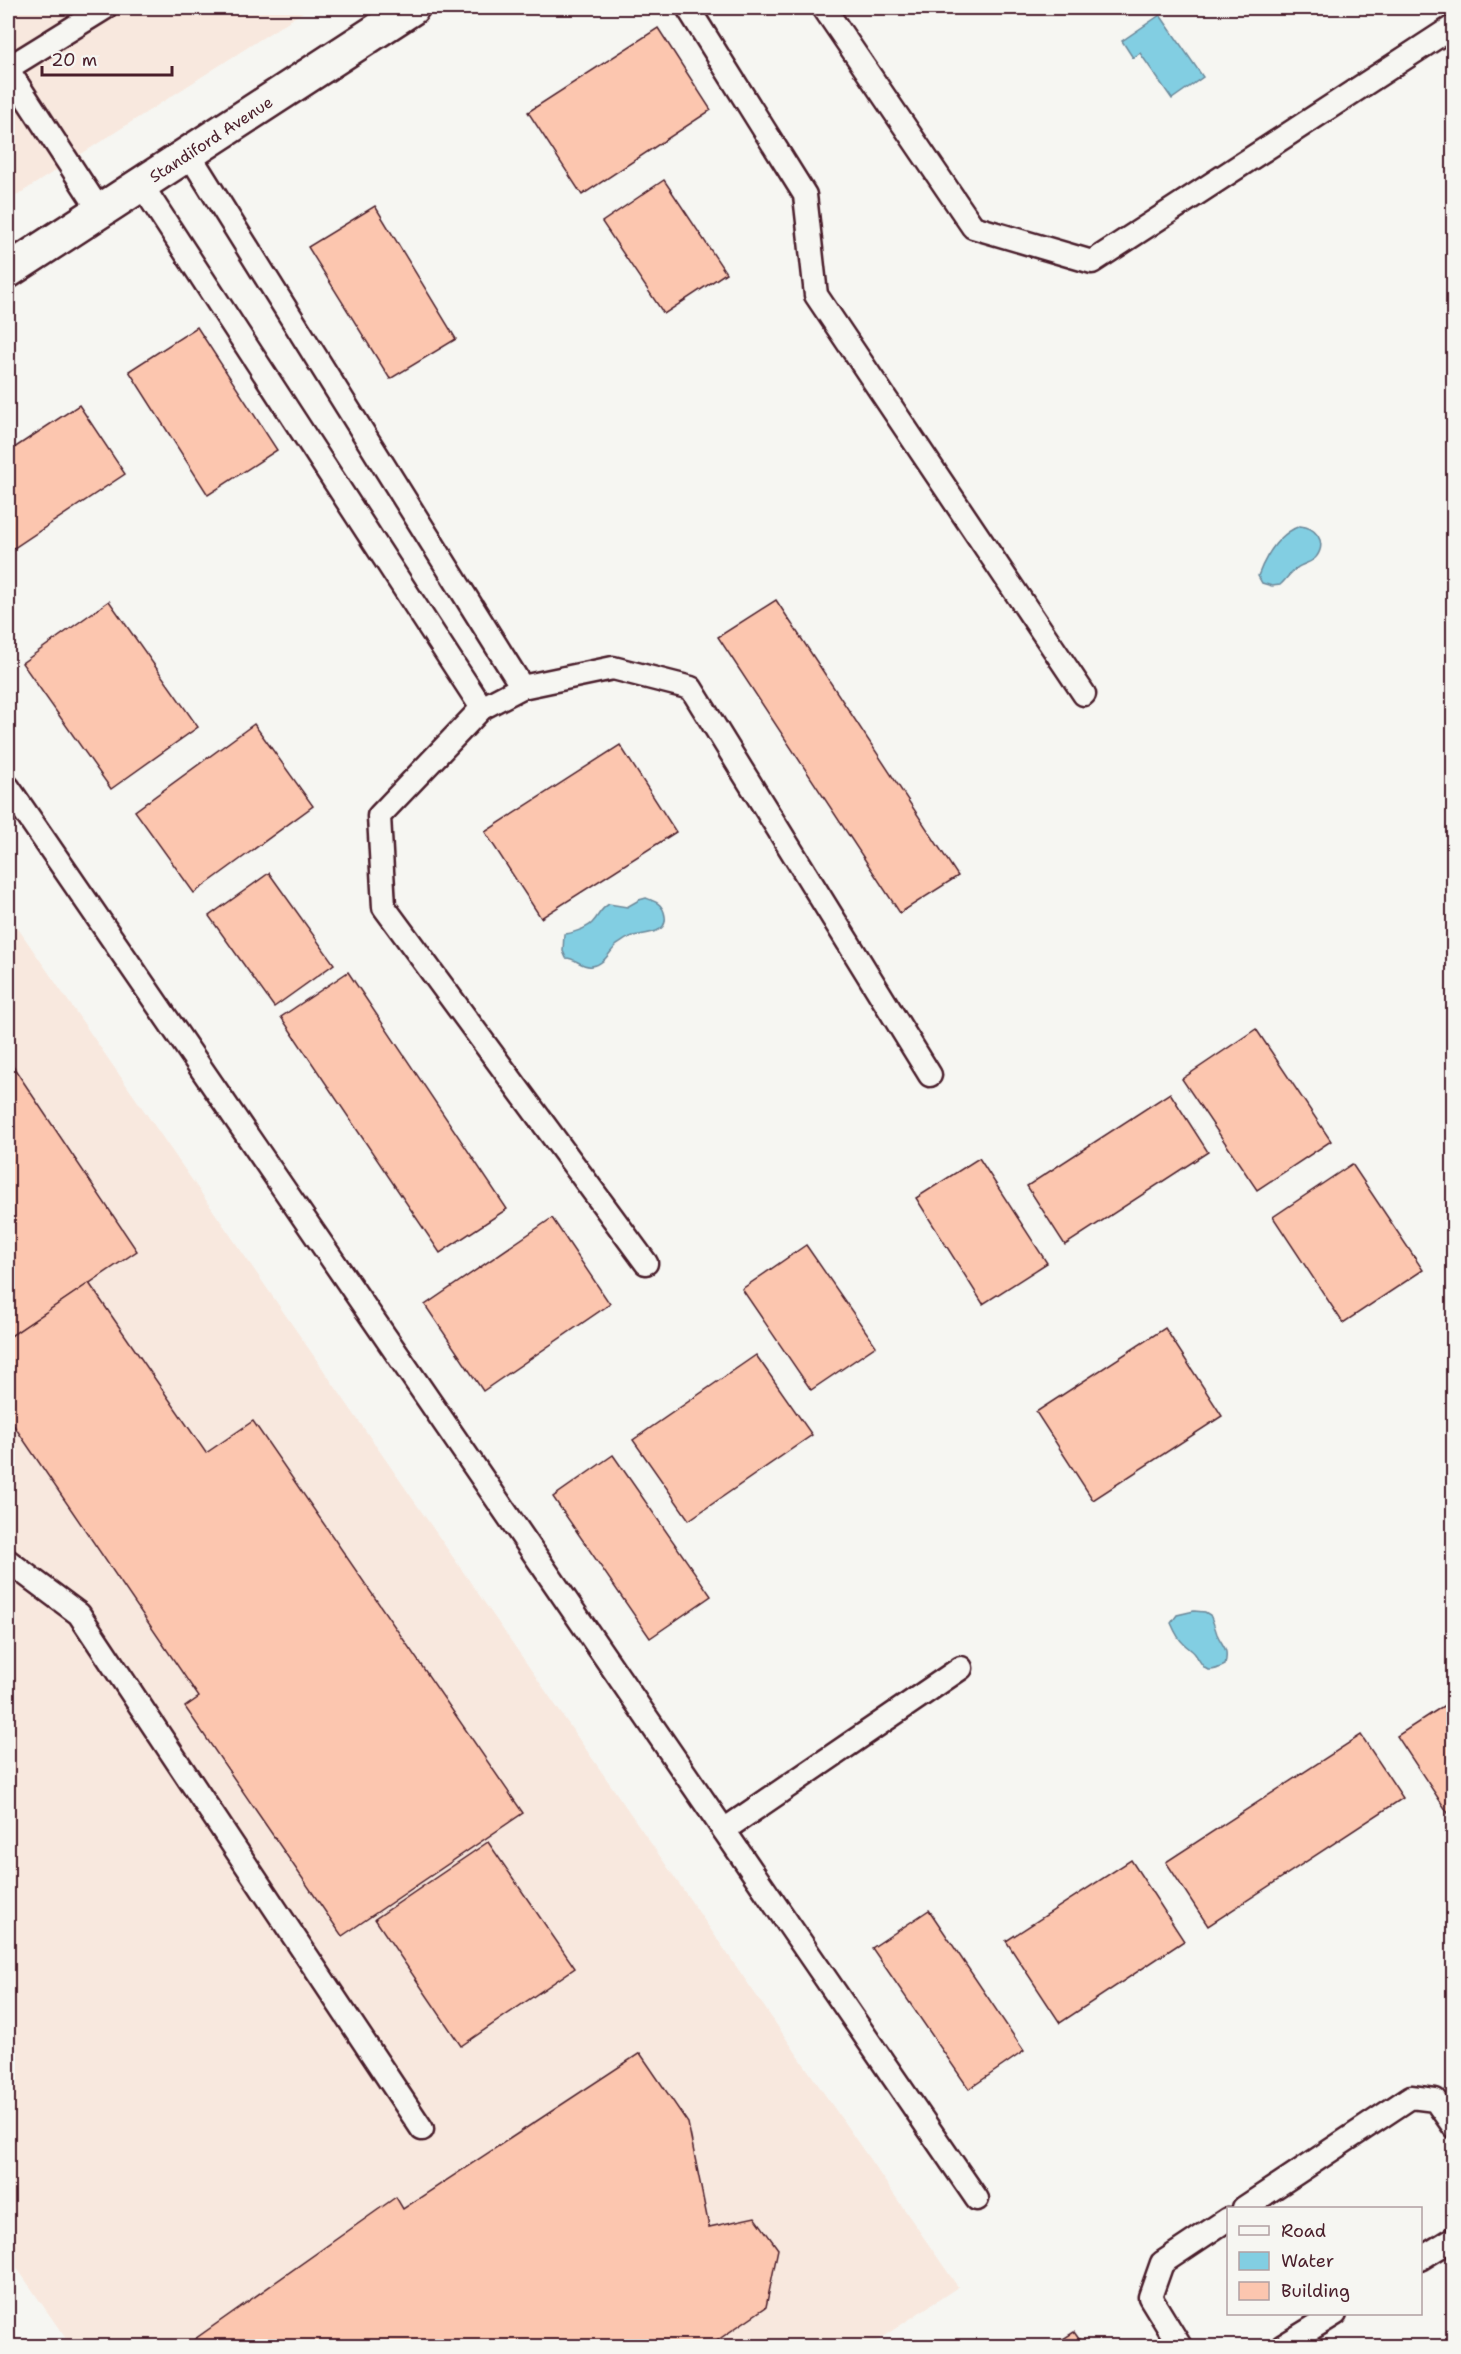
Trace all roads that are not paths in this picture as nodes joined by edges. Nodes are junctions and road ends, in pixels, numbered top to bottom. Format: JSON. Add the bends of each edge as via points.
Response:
{"nodes":[{"id":1,"x":105,"y":8,"type":"edge"},
{"id":2,"x":412,"y":8,"type":"edge"},
{"id":3,"x":688,"y":8,"type":"edge"},
{"id":4,"x":824,"y":8,"type":"edge"},
{"id":5,"x":1454,"y":26,"type":"edge"},
{"id":6,"x":8,"y":69,"type":"edge"},
{"id":7,"x":189,"y":154,"type":"junction"},
{"id":8,"x":141,"y":184,"type":"junction"},
{"id":9,"x":100,"y":211,"type":"junction"},
{"id":10,"x":8,"y":272,"type":"edge"},
{"id":11,"x":522,"y":687,"type":"junction"},
{"id":12,"x":1083,"y":694,"type":"dead end"},
{"id":13,"x":482,"y":708,"type":"junction"},
{"id":14,"x":8,"y":787,"type":"edge"},
{"id":15,"x":930,"y":1075,"type":"dead end"},
{"id":16,"x":646,"y":1263,"type":"dead end"},
{"id":17,"x":8,"y":1563,"type":"edge"},
{"id":18,"x":961,"y":1668,"type":"dead end"},
{"id":19,"x":724,"y":1830,"type":"junction"},
{"id":20,"x":1454,"y":2127,"type":"edge"},
{"id":21,"x":422,"y":2129,"type":"dead end"},
{"id":22,"x":977,"y":2199,"type":"dead end"},
{"id":23,"x":1246,"y":2207,"type":"edge"},
{"id":24,"x":1227,"y":2220,"type":"edge"},
{"id":25,"x":1454,"y":2238,"type":"edge"},
{"id":26,"x":1422,"y":2258,"type":"edge"},
{"id":27,"x":1332,"y":2315,"type":"edge"},
{"id":28,"x":1295,"y":2343,"type":"edge"},
{"id":29,"x":1180,"y":2346,"type":"edge"}],
"edges":[{"from":1,"to":6,"type":"lane"},
{"from":2,"to":7,"type":"main road","name":"Standiford Avenue"},
{"from":3,"to":12,"type":"lane","via":[[805,195],[816,295]]},
{"from":4,"to":5,"type":"lane","via":[[974,227],[1092,261]]},
{"from":6,"to":9,"type":"lane"},
{"from":7,"to":8,"type":"main road","name":"Standiford Avenue"},
{"from":7,"to":11,"type":"lane"},
{"from":8,"to":9,"type":"main road","name":"Standiford Avenue"},
{"from":8,"to":13,"type":"lane"},
{"from":9,"to":10,"type":"main road","name":"Standiford Avenue"},
{"from":11,"to":13,"type":"lane"},
{"from":11,"to":15,"type":"lane","via":[[613,668],[691,688]]},
{"from":13,"to":16,"type":"lane","via":[[379,816],[384,907]]},
{"from":14,"to":19,"type":"lane"},
{"from":17,"to":21,"type":"lane","via":[[79,1614]]},
{"from":18,"to":19,"type":"lane"},
{"from":19,"to":22,"type":"lane"},
{"from":20,"to":23,"type":"lane","via":[[1435,2100],[1411,2097]]},
{"from":24,"to":29,"type":"lane","via":[[1162,2263],[1150,2297]]},
{"from":25,"to":26,"type":"lane"},
{"from":27,"to":28,"type":"lane"}]}
